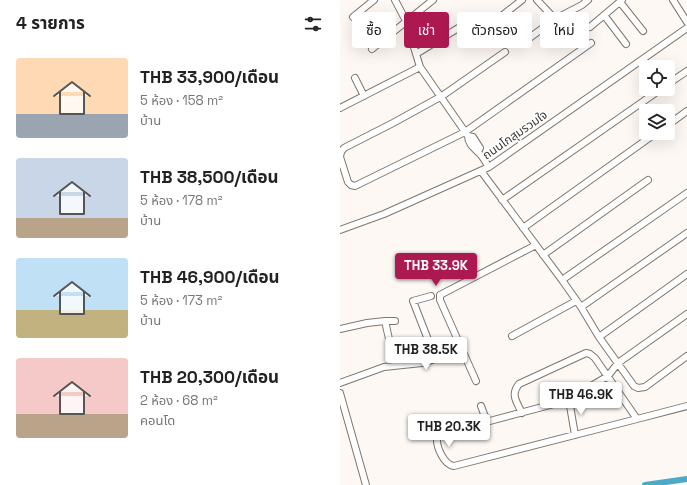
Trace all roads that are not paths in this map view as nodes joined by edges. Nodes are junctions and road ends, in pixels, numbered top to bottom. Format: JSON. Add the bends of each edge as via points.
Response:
{"nodes":[{"id":1,"x":374,"y":0,"type":"edge"},
{"id":2,"x":394,"y":0,"type":"edge"},
{"id":3,"x":433,"y":0,"type":"edge"},
{"id":4,"x":522,"y":0,"type":"edge"},
{"id":5,"x":537,"y":0,"type":"edge"},
{"id":6,"x":588,"y":0,"type":"edge"},
{"id":7,"x":673,"y":0,"type":"edge"},
{"id":8,"x":621,"y":1,"type":"edge"},
{"id":9,"x":359,"y":12,"type":"edge"},
{"id":10,"x":418,"y":12,"type":"edge"},
{"id":11,"x":507,"y":12,"type":"edge"},
{"id":12,"x":548,"y":12,"type":"edge"},
{"id":13,"x":568,"y":12,"type":"edge"},
{"id":14,"x":604,"y":15,"type":"junction"},
{"id":15,"x":404,"y":18,"type":"edge"},
{"id":16,"x":687,"y":22,"type":"edge"},
{"id":17,"x":404,"y":23,"type":"edge"},
{"id":18,"x":590,"y":27,"type":"dead end"},
{"id":19,"x":687,"y":28,"type":"edge"},
{"id":20,"x":457,"y":29,"type":"edge"},
{"id":21,"x":643,"y":31,"type":"dead end"},
{"id":22,"x":591,"y":43,"type":"dead end"},
{"id":23,"x":626,"y":44,"type":"dead end"},
{"id":24,"x":414,"y":48,"type":"edge"},
{"id":25,"x":372,"y":49,"type":"dead end"},
{"id":26,"x":505,"y":52,"type":"dead end"},
{"id":27,"x":416,"y":54,"type":"junction"},
{"id":28,"x":420,"y":67,"type":"junction"},
{"id":29,"x":687,"y":71,"type":"edge"},
{"id":30,"x":355,"y":78,"type":"dead end"},
{"id":31,"x":675,"y":79,"type":"edge"},
{"id":32,"x":364,"y":96,"type":"junction"},
{"id":33,"x":442,"y":96,"type":"junction"},
{"id":34,"x":651,"y":96,"type":"edge"},
{"id":35,"x":340,"y":108,"type":"edge"},
{"id":36,"x":687,"y":111,"type":"edge"},
{"id":37,"x":675,"y":120,"type":"edge"},
{"id":38,"x":466,"y":134,"type":"junction"},
{"id":39,"x":646,"y":140,"type":"edge"},
{"id":40,"x":489,"y":167,"type":"junction"},
{"id":41,"x":481,"y":170,"type":"junction"},
{"id":42,"x":648,"y":180,"type":"dead end"},
{"id":43,"x":687,"y":193,"type":"edge"},
{"id":44,"x":502,"y":200,"type":"junction"},
{"id":45,"x":523,"y":228,"type":"junction"},
{"id":46,"x":340,"y":230,"type":"edge"},
{"id":47,"x":687,"y":233,"type":"edge"},
{"id":48,"x":536,"y":245,"type":"junction"},
{"id":49,"x":544,"y":255,"type":"junction"},
{"id":50,"x":687,"y":274,"type":"edge"},
{"id":51,"x":562,"y":280,"type":"junction"},
{"id":52,"x":431,"y":296,"type":"dead end"},
{"id":53,"x":576,"y":301,"type":"junction"},
{"id":54,"x":581,"y":307,"type":"junction"},
{"id":55,"x":687,"y":314,"type":"edge"},
{"id":56,"x":394,"y":321,"type":"dead end"},
{"id":57,"x":384,"y":322,"type":"junction"},
{"id":58,"x":340,"y":329,"type":"edge"},
{"id":59,"x":512,"y":336,"type":"dead end"},
{"id":60,"x":599,"y":337,"type":"junction"},
{"id":61,"x":391,"y":348,"type":"dead end"},
{"id":62,"x":687,"y":356,"type":"edge"},
{"id":63,"x":618,"y":363,"type":"junction"},
{"id":64,"x":608,"y":376,"type":"junction"},
{"id":65,"x":476,"y":381,"type":"dead end"},
{"id":66,"x":340,"y":383,"type":"edge"},
{"id":67,"x":340,"y":393,"type":"edge"},
{"id":68,"x":619,"y":393,"type":"junction"},
{"id":69,"x":576,"y":398,"type":"junction"},
{"id":70,"x":569,"y":400,"type":"junction"},
{"id":71,"x":481,"y":406,"type":"dead end"},
{"id":72,"x":687,"y":406,"type":"edge"},
{"id":73,"x":522,"y":413,"type":"junction"},
{"id":74,"x":637,"y":419,"type":"junction"},
{"id":75,"x":487,"y":422,"type":"junction"},
{"id":76,"x":575,"y":435,"type":"junction"},
{"id":77,"x":366,"y":485,"type":"edge"}],
"edges":[{"from":1,"to":9,"type":"street"},
{"from":2,"to":15,"type":"street"},
{"from":3,"to":10,"type":"street"},
{"from":4,"to":11,"type":"street"},
{"from":5,"to":12,"type":"street"},
{"from":6,"to":13,"type":"street"},
{"from":7,"to":16,"type":"street"},
{"from":8,"to":14,"type":"street"},
{"from":8,"to":21,"type":"street"},
{"from":14,"to":18,"type":"street"},
{"from":14,"to":23,"type":"street"},
{"from":17,"to":25,"type":"street"},
{"from":19,"to":40,"type":"street","name":"ถนนโกสุมรวมใจ"},
{"from":20,"to":27,"type":"street"},
{"from":22,"to":38,"type":"street"},
{"from":24,"to":27,"type":"street"},
{"from":26,"to":33,"type":"street"},
{"from":27,"to":28,"type":"street"},
{"from":28,"to":32,"type":"street"},
{"from":28,"to":33,"type":"street"},
{"from":29,"to":31,"type":"street"},
{"from":30,"to":32,"type":"street"},
{"from":32,"to":35,"type":"street"},
{"from":33,"to":38,"type":"street"},
{"from":33,"to":38,"type":"street","via":[[344,148],[340,157],[348,182],[355,186]]},
{"from":34,"to":44,"type":"street"},
{"from":36,"to":37,"type":"street"},
{"from":38,"to":40,"type":"street","via":[[473,137],[480,148],[478,152]]},
{"from":39,"to":45,"type":"street"},
{"from":40,"to":41,"type":"street","name":"ถนนโกสุมรวมใจ"},
{"from":41,"to":44,"type":"street"},
{"from":41,"to":46,"type":"street","name":"ถนนโกสุมรวมใจ","via":[[384,214]]},
{"from":42,"to":49,"type":"street"},
{"from":43,"to":51,"type":"street"},
{"from":44,"to":45,"type":"street"},
{"from":45,"to":48,"type":"street"},
{"from":47,"to":54,"type":"street"},
{"from":48,"to":49,"type":"street"},
{"from":48,"to":65,"type":"street","via":[[440,295]]},
{"from":49,"to":51,"type":"street"},
{"from":50,"to":60,"type":"street"},
{"from":51,"to":53,"type":"street"},
{"from":52,"to":66,"type":"street","via":[[413,301],[434,354],[432,360],[384,367]]},
{"from":53,"to":54,"type":"street"},
{"from":53,"to":59,"type":"street"},
{"from":54,"to":60,"type":"street"},
{"from":55,"to":63,"type":"street"},
{"from":56,"to":57,"type":"street"},
{"from":57,"to":58,"type":"street"},
{"from":57,"to":61,"type":"street"},
{"from":60,"to":63,"type":"street"},
{"from":62,"to":63,"type":"street","via":[[641,388],[634,386]]},
{"from":63,"to":64,"type":"street"},
{"from":64,"to":68,"type":"street"},
{"from":64,"to":69,"type":"street","via":[[581,392]]},
{"from":64,"to":73,"type":"street","via":[[596,358],[586,353],[519,384],[514,395]]},
{"from":67,"to":77,"type":"street"},
{"from":68,"to":69,"type":"street"},
{"from":68,"to":74,"type":"street"},
{"from":69,"to":70,"type":"street"},
{"from":70,"to":73,"type":"street"},
{"from":70,"to":76,"type":"street"},
{"from":71,"to":75,"type":"street"},
{"from":72,"to":74,"type":"street"},
{"from":73,"to":75,"type":"street"},
{"from":74,"to":76,"type":"street"},
{"from":75,"to":76,"type":"street","via":[[437,437],[436,442],[449,466]]}]}
